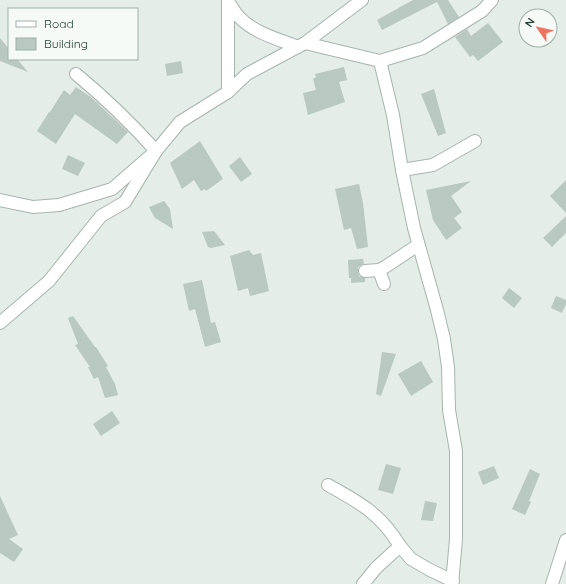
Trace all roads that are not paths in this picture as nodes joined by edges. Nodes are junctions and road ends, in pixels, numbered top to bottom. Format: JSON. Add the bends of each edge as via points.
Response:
{"nodes":[{"id":1,"x":362,"y":0,"type":"edge"},
{"id":2,"x":492,"y":0,"type":"edge"},
{"id":3,"x":301,"y":45,"type":"junction"},
{"id":4,"x":380,"y":61,"type":"junction"},
{"id":5,"x":76,"y":74,"type":"dead end"},
{"id":6,"x":228,"y":92,"type":"junction"},
{"id":7,"x":475,"y":141,"type":"dead end"},
{"id":8,"x":156,"y":151,"type":"junction"},
{"id":9,"x":402,"y":170,"type":"junction"},
{"id":10,"x":0,"y":200,"type":"edge"},
{"id":11,"x":418,"y":245,"type":"junction"},
{"id":12,"x":378,"y":270,"type":"junction"},
{"id":13,"x":365,"y":271,"type":"dead end"},
{"id":14,"x":384,"y":284,"type":"dead end"},
{"id":15,"x":0,"y":323,"type":"edge"},
{"id":16,"x":328,"y":485,"type":"dead end"},
{"id":17,"x":566,"y":540,"type":"edge"},
{"id":18,"x":400,"y":546,"type":"junction"},
{"id":19,"x":452,"y":582,"type":"edge"},
{"id":20,"x":363,"y":584,"type":"edge"},
{"id":21,"x":552,"y":584,"type":"edge"}],
"edges":[{"from":1,"to":3,"type":"street"},
{"from":2,"to":4,"type":"street","via":[[482,11],[423,48]]},
{"from":3,"to":4,"type":"street"},
{"from":3,"to":6,"type":"street","via":[[247,74]]},
{"from":3,"to":6,"type":"street","via":[[263,33],[249,25],[238,16],[228,1]]},
{"from":4,"to":9,"type":"street","via":[[394,115]]},
{"from":5,"to":8,"type":"street","via":[[108,100]]},
{"from":6,"to":8,"type":"street","via":[[180,122]]},
{"from":7,"to":9,"type":"street","via":[[433,165]]},
{"from":8,"to":10,"type":"street","via":[[112,189],[59,205],[33,207]]},
{"from":8,"to":15,"type":"street","via":[[125,202],[101,216],[49,281]]},
{"from":9,"to":11,"type":"street"},
{"from":11,"to":12,"type":"street"},
{"from":11,"to":19,"type":"street","via":[[444,339],[448,367],[449,410],[456,452],[456,539]]},
{"from":12,"to":13,"type":"street"},
{"from":12,"to":14,"type":"street"},
{"from":16,"to":18,"type":"street","via":[[368,508],[393,533]]},
{"from":17,"to":21,"type":"street"},
{"from":18,"to":19,"type":"street","via":[[411,559]]},
{"from":18,"to":20,"type":"street"}]}
